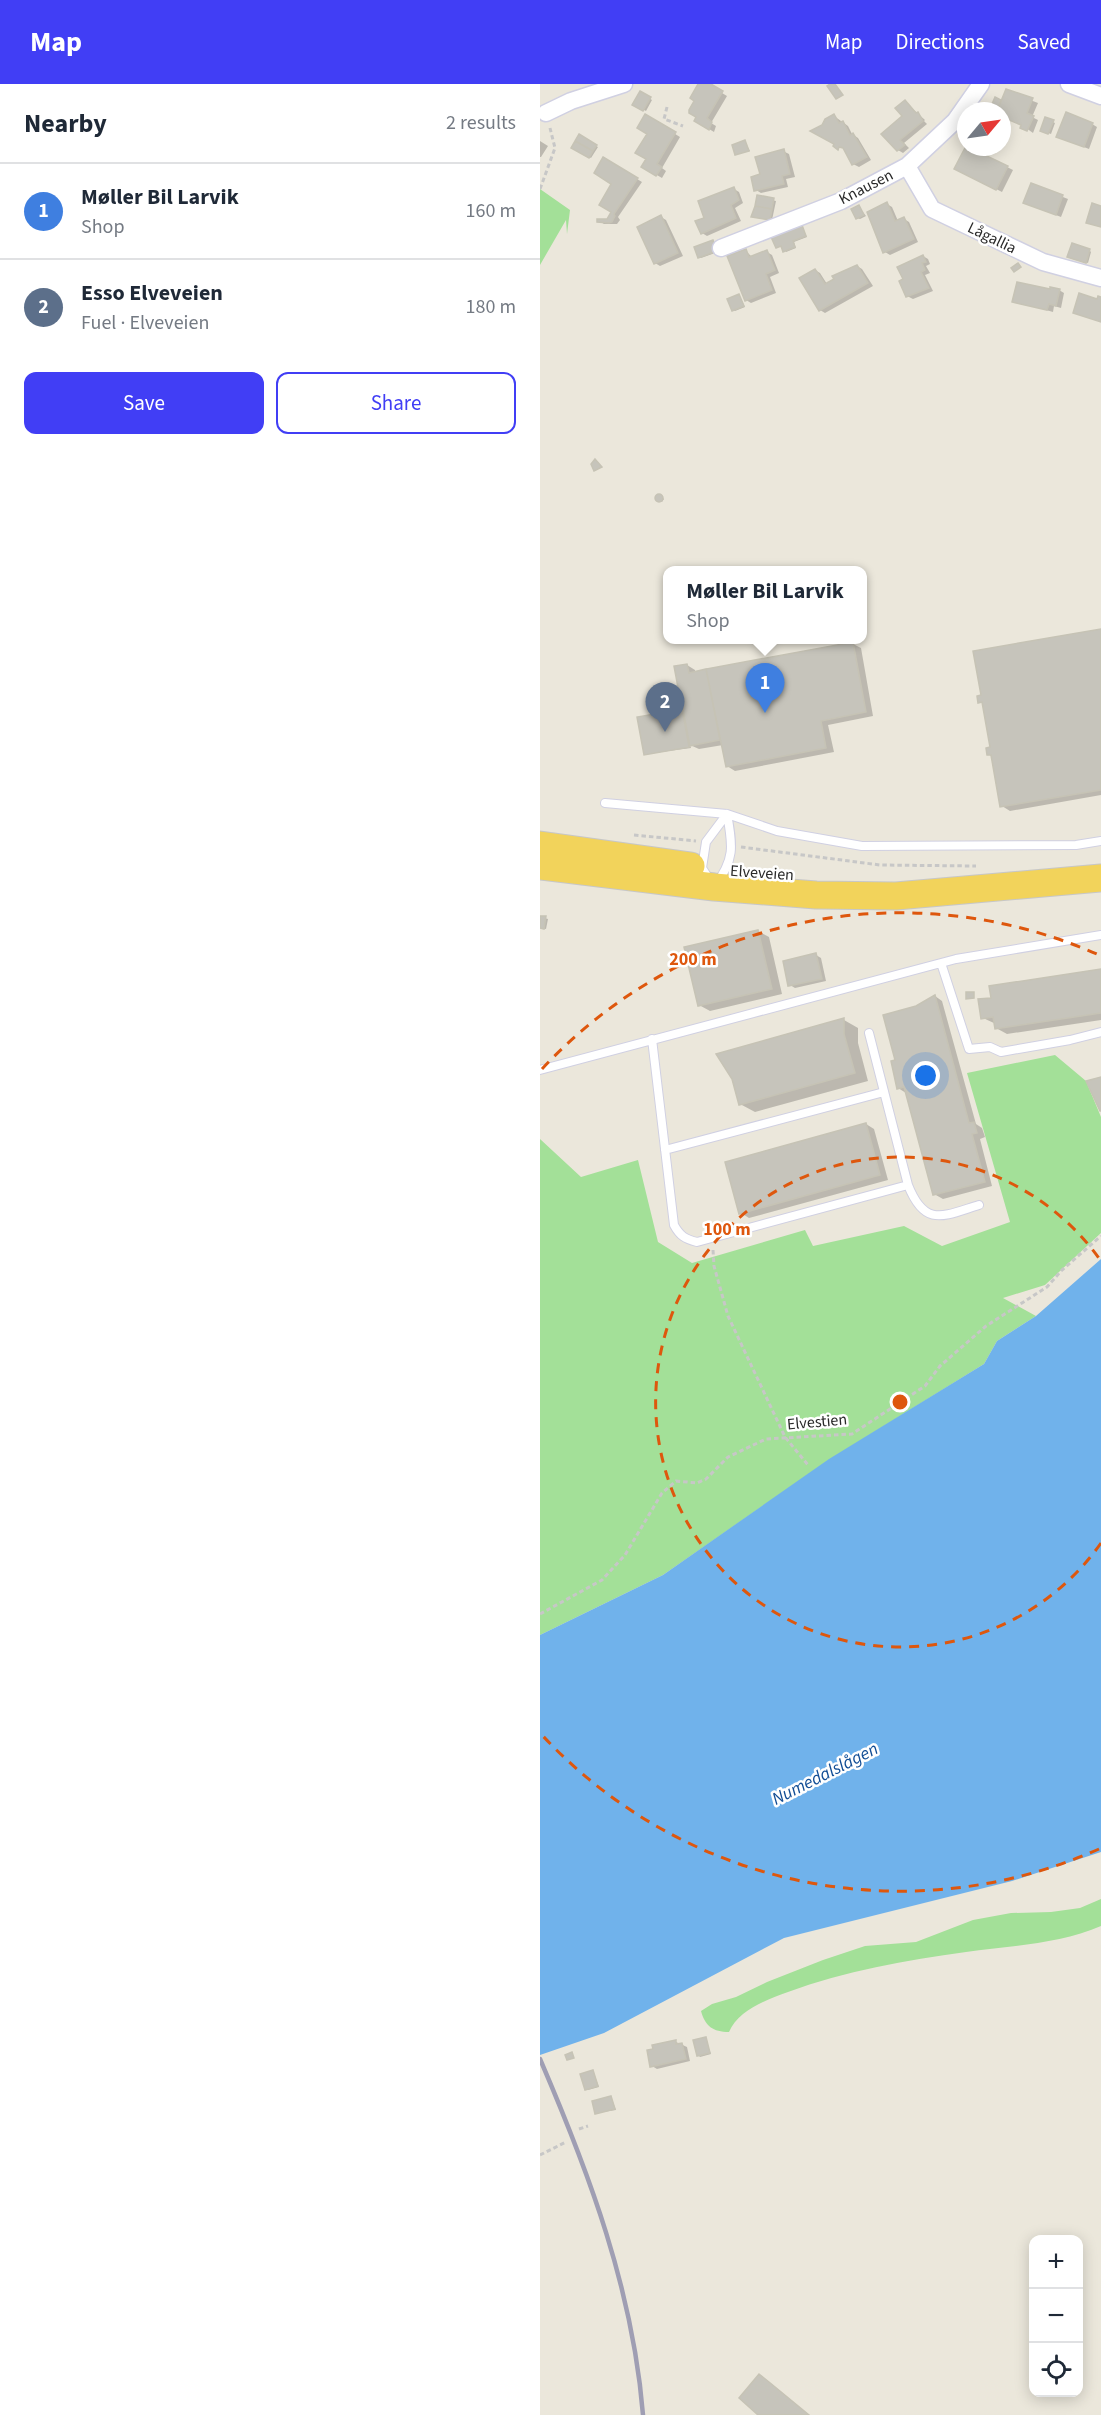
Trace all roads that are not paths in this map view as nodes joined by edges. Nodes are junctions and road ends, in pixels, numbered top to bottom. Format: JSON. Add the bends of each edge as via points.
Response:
{"nodes":[{"id":1,"x":624,"y":84,"type":"edge"},
{"id":2,"x":981,"y":84,"type":"edge"},
{"id":3,"x":1069,"y":84,"type":"edge"},
{"id":4,"x":1101,"y":96,"type":"edge"},
{"id":5,"x":546,"y":113,"type":"road end"},
{"id":6,"x":907,"y":166,"type":"junction"},
{"id":7,"x":721,"y":248,"type":"dead end"},
{"id":8,"x":1101,"y":278,"type":"edge"},
{"id":9,"x":605,"y":803,"type":"dead end"},
{"id":10,"x":727,"y":814,"type":"junction"},
{"id":11,"x":1101,"y":841,"type":"edge"},
{"id":12,"x":540,"y":845,"type":"edge"},
{"id":13,"x":540,"y":866,"type":"edge"},
{"id":14,"x":714,"y":875,"type":"junction"},
{"id":15,"x":1101,"y":878,"type":"edge"},
{"id":16,"x":1101,"y":935,"type":"edge"},
{"id":17,"x":941,"y":963,"type":"junction"},
{"id":18,"x":1101,"y":1032,"type":"edge"},
{"id":19,"x":869,"y":1034,"type":"dead end"},
{"id":20,"x":652,"y":1039,"type":"junction"},
{"id":21,"x":540,"y":1070,"type":"edge"},
{"id":22,"x":884,"y":1092,"type":"junction"},
{"id":23,"x":665,"y":1150,"type":"junction"},
{"id":24,"x":908,"y":1185,"type":"junction"},
{"id":25,"x":979,"y":1205,"type":"dead end"}],
"edges":[{"from":1,"to":5,"type":"street"},
{"from":2,"to":6,"type":"street","name":"Knausen","via":[[956,121]]},
{"from":3,"to":4,"type":"street"},
{"from":6,"to":7,"type":"street","name":"Knausen","via":[[841,201]]},
{"from":6,"to":8,"type":"street","name":"Lågallia","via":[[932,209],[1043,262]]},
{"from":9,"to":10,"type":"lane"},
{"from":10,"to":11,"type":"lane","via":[[777,831],[862,846],[1076,845]]},
{"from":10,"to":14,"type":"lane","via":[[733,846]]},
{"from":10,"to":14,"type":"lane","via":[[706,842]]},
{"from":12,"to":14,"type":"highway","name":"Elveveien"},
{"from":13,"to":14,"type":"highway","name":"Elveveien"},
{"from":14,"to":15,"type":"highway","name":"Elveveien","via":[[816,895],[896,896]]},
{"from":16,"to":17,"type":"lane"},
{"from":17,"to":18,"type":"lane","via":[[969,1049],[990,1047],[1001,1052]]},
{"from":17,"to":20,"type":"lane"},
{"from":19,"to":22,"type":"lane"},
{"from":20,"to":21,"type":"lane"},
{"from":20,"to":23,"type":"lane"},
{"from":22,"to":23,"type":"lane"},
{"from":22,"to":24,"type":"lane"},
{"from":23,"to":24,"type":"lane","via":[[675,1225],[685,1239],[697,1242]]},
{"from":24,"to":25,"type":"lane","via":[[921,1210],[934,1216]]}]}
